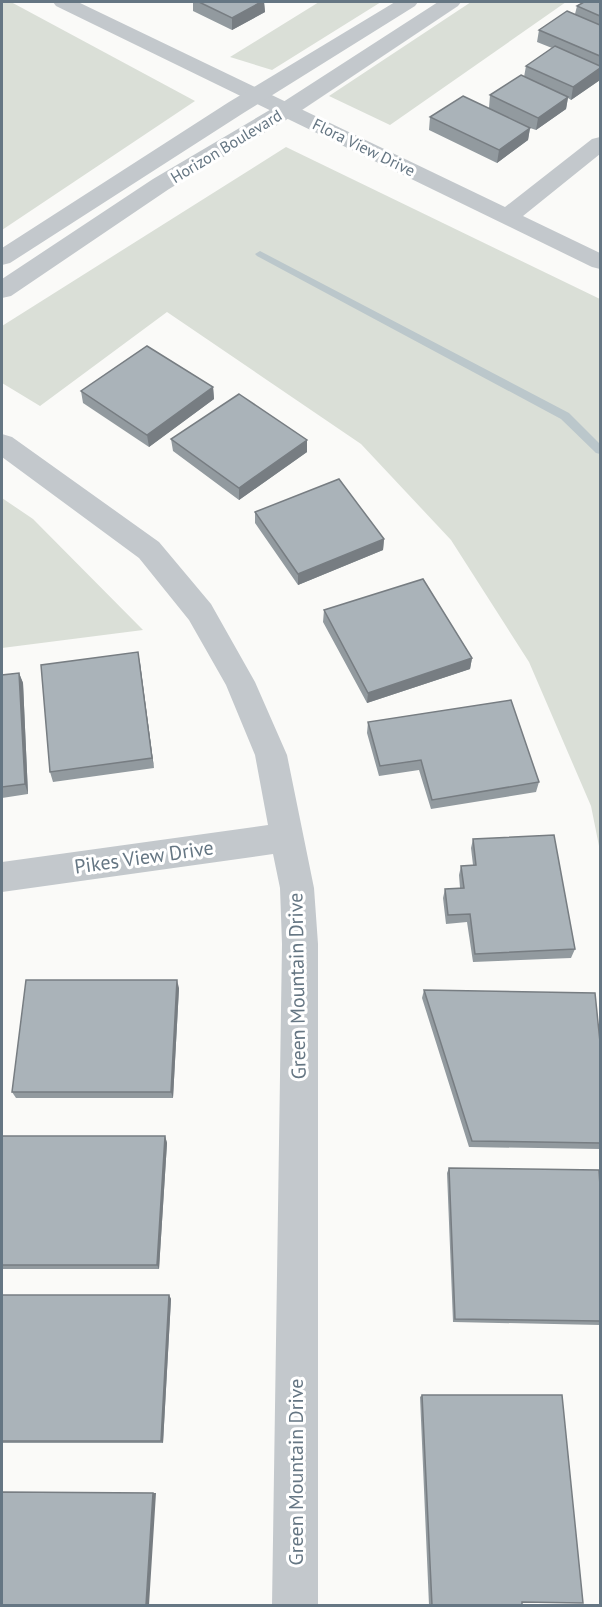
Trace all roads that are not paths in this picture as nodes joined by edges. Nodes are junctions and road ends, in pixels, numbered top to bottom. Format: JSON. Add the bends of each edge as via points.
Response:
{"nodes":[{"id":1,"x":63,"y":2,"type":"edge"},
{"id":2,"x":408,"y":2,"type":"edge"},
{"id":3,"x":451,"y":2,"type":"edge"},
{"id":4,"x":92,"y":6,"type":"edge"},
{"id":5,"x":257,"y":94,"type":"junction"},
{"id":6,"x":288,"y":109,"type":"junction"},
{"id":7,"x":600,"y":144,"type":"edge"},
{"id":8,"x":507,"y":217,"type":"junction"},
{"id":9,"x":2,"y":258,"type":"edge"},
{"id":10,"x":600,"y":262,"type":"edge"},
{"id":11,"x":2,"y":290,"type":"edge"},
{"id":12,"x":2,"y":444,"type":"edge"},
{"id":13,"x":287,"y":837,"type":"junction"},
{"id":14,"x":2,"y":877,"type":"edge"},
{"id":15,"x":295,"y":1605,"type":"edge"}],
"edges":[{"from":1,"to":4,"type":"street","name":"Flora View Drive"},
{"from":2,"to":5,"type":"street","name":"Horizon Boulevard"},
{"from":3,"to":6,"type":"street","name":"Horizon Boulevard"},
{"from":4,"to":5,"type":"street","name":"Flora View Drive"},
{"from":5,"to":6,"type":"street","name":"Flora View Drive"},
{"from":5,"to":9,"type":"street","name":"Horizon Boulevard"},
{"from":6,"to":8,"type":"street","name":"Flora View Drive"},
{"from":6,"to":11,"type":"street","name":"Horizon Boulevard","via":[[161,184]]},
{"from":7,"to":8,"type":"street"},
{"from":8,"to":10,"type":"street","name":"Flora View Drive"},
{"from":12,"to":13,"type":"street","name":"Green Mountain Drive","via":[[149,550],[200,612],[240,682],[271,755]]},
{"from":13,"to":14,"type":"street","name":"Pikes View Drive"},
{"from":13,"to":15,"type":"street","name":"Green Mountain Drive","via":[[297,888],[300,944]]}]}
